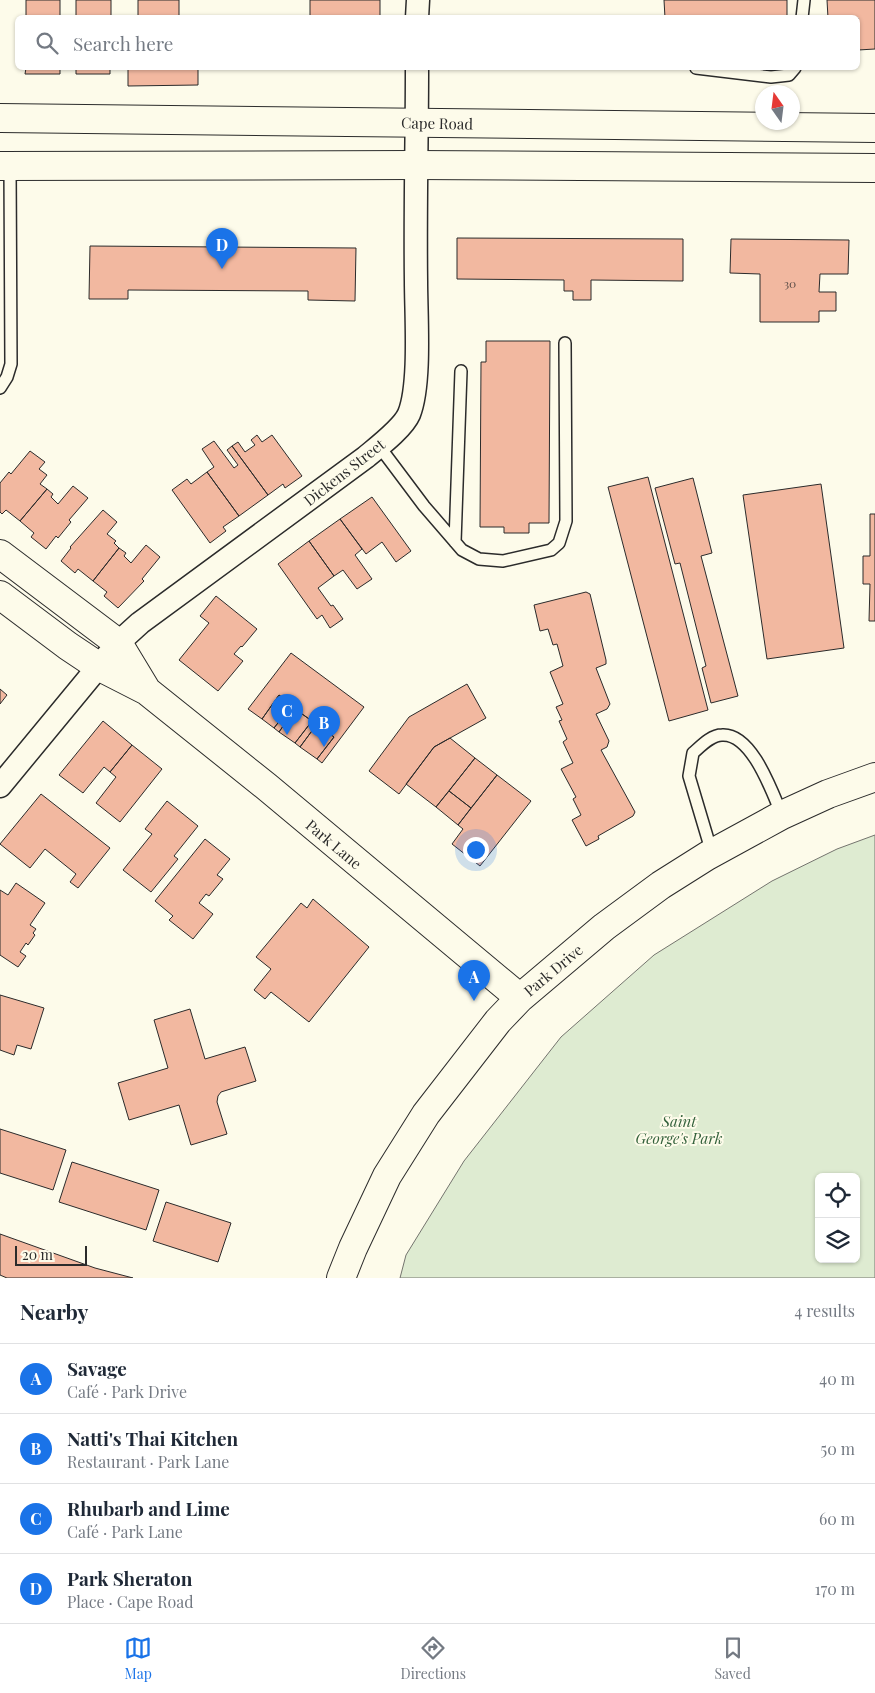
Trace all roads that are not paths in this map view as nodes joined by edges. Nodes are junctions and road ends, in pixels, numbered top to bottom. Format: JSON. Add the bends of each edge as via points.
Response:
{"nodes":[{"id":1,"x":418,"y":0,"type":"edge"},
{"id":2,"x":804,"y":0,"type":"edge"},
{"id":3,"x":418,"y":15,"type":"edge"},
{"id":4,"x":802,"y":15,"type":"edge"},
{"id":5,"x":417,"y":70,"type":"edge"},
{"id":6,"x":713,"y":70,"type":"edge"},
{"id":7,"x":793,"y":70,"type":"edge"},
{"id":8,"x":0,"y":118,"type":"edge"},
{"id":9,"x":417,"y":123,"type":"junction"},
{"id":10,"x":875,"y":128,"type":"edge"},
{"id":11,"x":415,"y":165,"type":"junction"},
{"id":12,"x":5,"y":166,"type":"edge"},
{"id":13,"x":875,"y":168,"type":"edge"},
{"id":14,"x":565,"y":343,"type":"dead end"},
{"id":15,"x":461,"y":371,"type":"dead end"},
{"id":16,"x":0,"y":388,"type":"edge"},
{"id":17,"x":379,"y":446,"type":"junction"},
{"id":18,"x":455,"y":542,"type":"junction"},
{"id":19,"x":0,"y":554,"type":"edge"},
{"id":20,"x":0,"y":596,"type":"edge"},
{"id":21,"x":118,"y":642,"type":"junction"},
{"id":22,"x":98,"y":666,"type":"junction"},
{"id":23,"x":147,"y":691,"type":"junction"},
{"id":24,"x":875,"y":777,"type":"edge"},
{"id":25,"x":0,"y":786,"type":"edge"},
{"id":26,"x":782,"y":815,"type":"junction"},
{"id":27,"x":712,"y":853,"type":"junction"},
{"id":28,"x":520,"y":998,"type":"junction"},
{"id":29,"x":341,"y":1278,"type":"edge"}],
"edges":[{"from":1,"to":3,"type":"street"},
{"from":2,"to":4,"type":"lane"},
{"from":5,"to":9,"type":"street","name":"Dickens Street"},
{"from":6,"to":7,"type":"lane","via":[[771,77],[789,75]]},
{"from":8,"to":9,"type":"main road","name":"Cape Road"},
{"from":9,"to":10,"type":"main road","name":"Cape Road"},
{"from":9,"to":11,"type":"street","name":"Dickens Street"},
{"from":11,"to":12,"type":"main road"},
{"from":11,"to":13,"type":"main road"},
{"from":11,"to":17,"type":"street","name":"Dickens Street","via":[[415,387],[408,414]]},
{"from":12,"to":16,"type":"lane","via":[[11,364]]},
{"from":14,"to":18,"type":"lane","via":[[566,521],[559,543],[551,550],[503,561],[478,559]]},
{"from":15,"to":18,"type":"lane"},
{"from":17,"to":18,"type":"lane"},
{"from":17,"to":21,"type":"street","name":"Dickens Street"},
{"from":19,"to":21,"type":"main road","name":"Park Lane"},
{"from":20,"to":22,"type":"main road","name":"Park Lane"},
{"from":21,"to":22,"type":"street","name":"Dickens Street"},
{"from":21,"to":23,"type":"main road","name":"Park Lane"},
{"from":22,"to":23,"type":"main road","name":"Park Lane"},
{"from":22,"to":25,"type":"street","name":"Dickens Street"},
{"from":23,"to":28,"type":"main road","name":"Park Lane"},
{"from":24,"to":26,"type":"main road","name":"Park Drive"},
{"from":26,"to":27,"type":"main road","name":"Park Drive"},
{"from":26,"to":27,"type":"lane","via":[[756,758],[741,741],[722,735],[707,741],[693,753],[690,776]]},
{"from":27,"to":28,"type":"main road","name":"Park Drive","via":[[604,927]]},
{"from":28,"to":29,"type":"main road","name":"Park Drive","via":[[498,1021],[426,1114],[388,1176]]}]}
